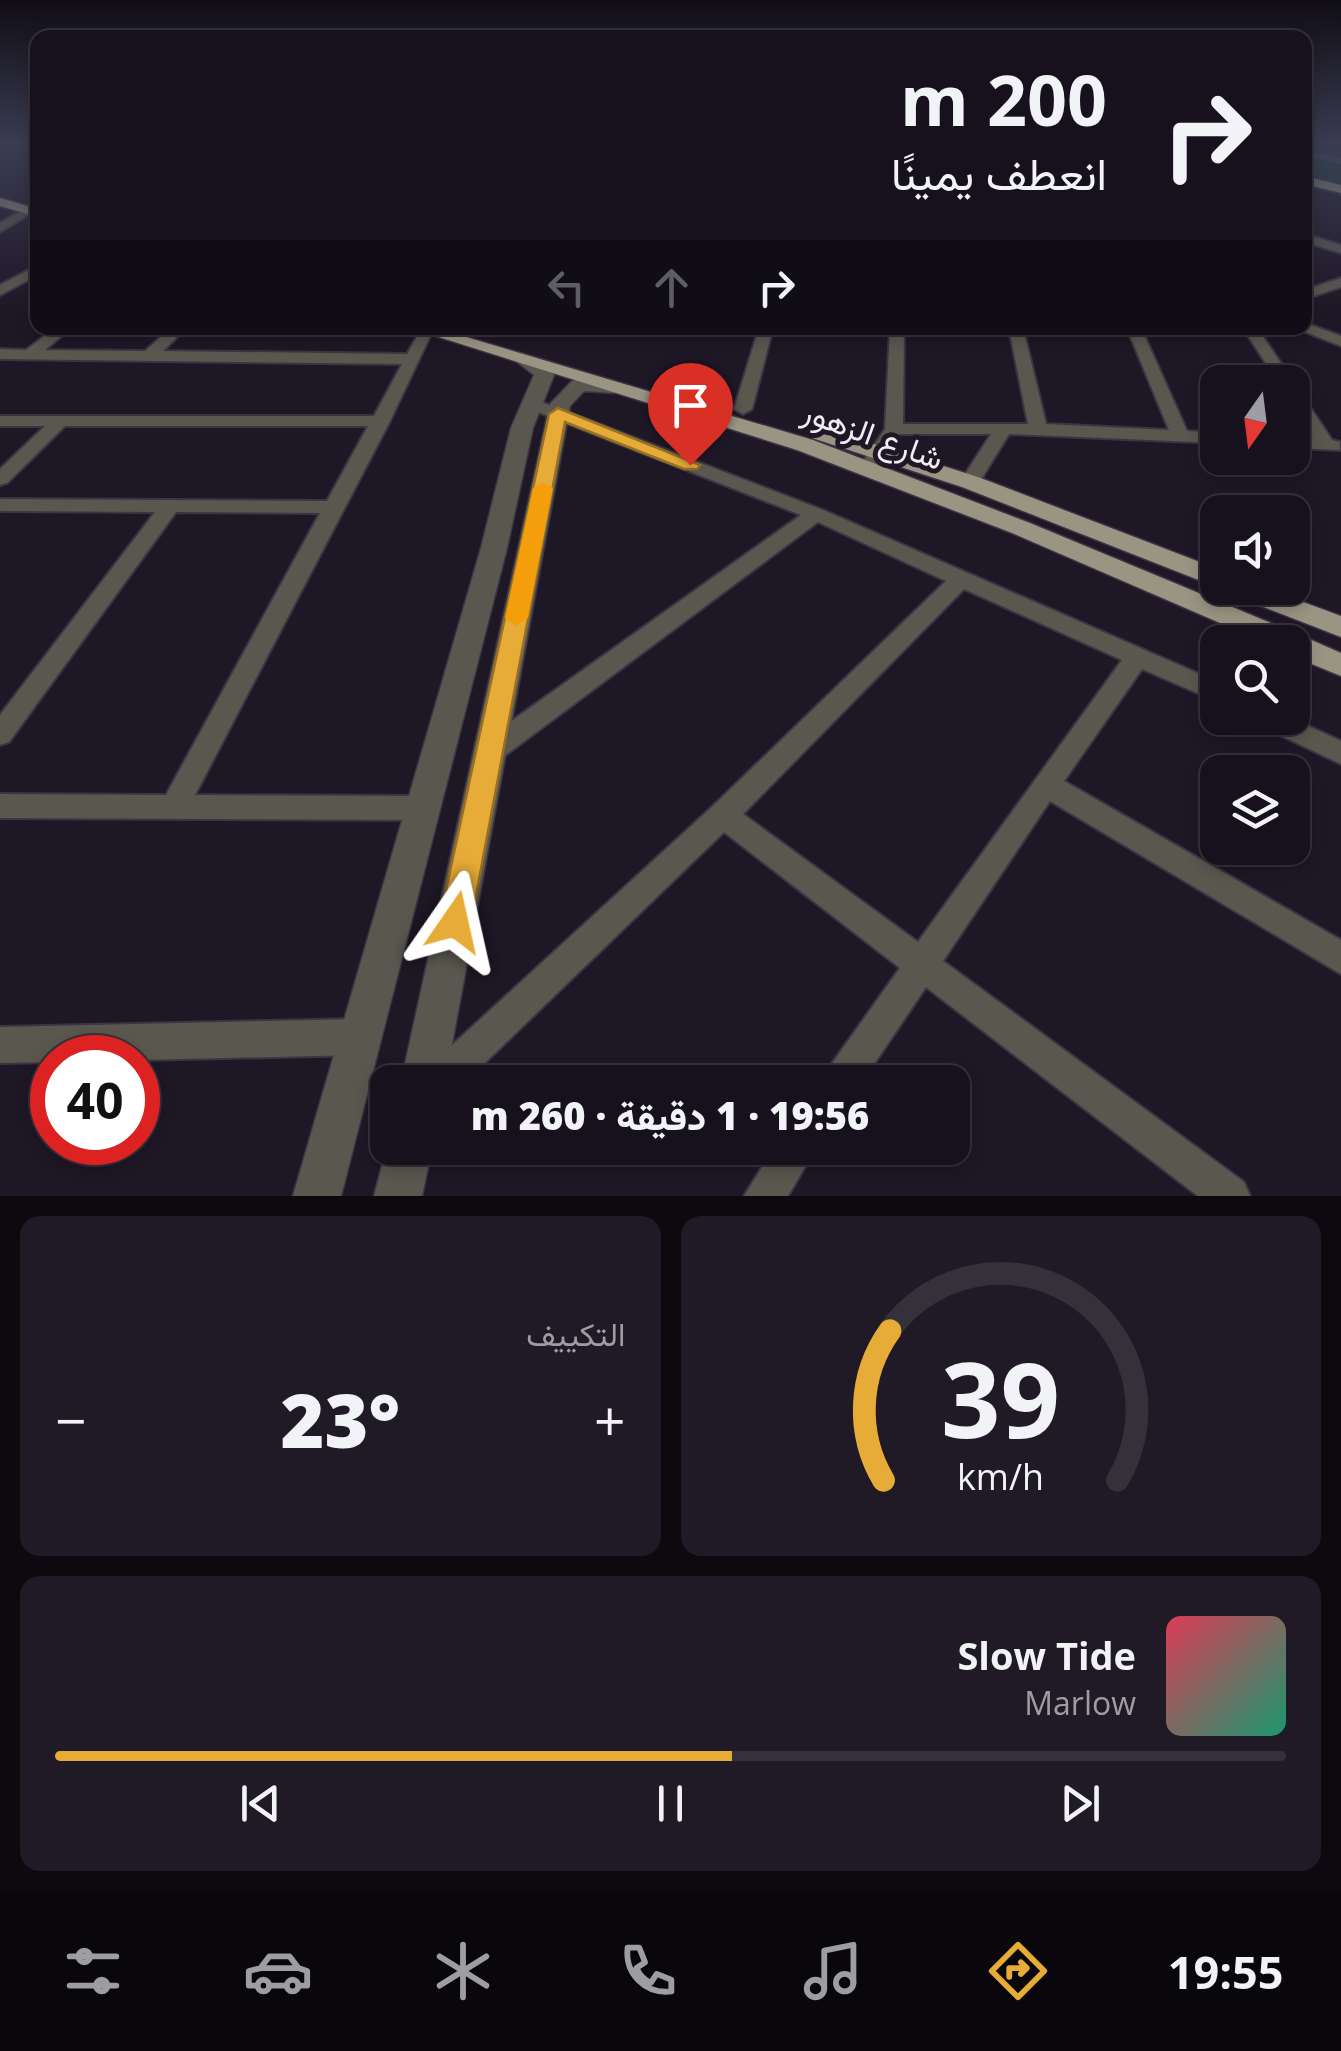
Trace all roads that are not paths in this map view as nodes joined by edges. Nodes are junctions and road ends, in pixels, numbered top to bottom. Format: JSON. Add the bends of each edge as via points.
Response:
{"nodes":[{"id":1,"x":0,"y":202,"type":"edge"},
{"id":2,"x":30,"y":207,"type":"edge"},
{"id":3,"x":30,"y":211,"type":"edge"},
{"id":4,"x":0,"y":228,"type":"edge"},
{"id":5,"x":1312,"y":240,"type":"edge"},
{"id":6,"x":1341,"y":249,"type":"edge"},
{"id":7,"x":30,"y":274,"type":"edge"},
{"id":8,"x":1341,"y":282,"type":"edge"},
{"id":9,"x":0,"y":291,"type":"edge"},
{"id":10,"x":1312,"y":292,"type":"edge"},
{"id":11,"x":1341,"y":298,"type":"edge"},
{"id":12,"x":1312,"y":330,"type":"edge"},
{"id":13,"x":55,"y":335,"type":"edge"},
{"id":14,"x":172,"y":335,"type":"edge"},
{"id":15,"x":422,"y":335,"type":"edge"},
{"id":16,"x":443,"y":335,"type":"edge"},
{"id":17,"x":490,"y":335,"type":"edge"},
{"id":18,"x":764,"y":335,"type":"edge"},
{"id":19,"x":897,"y":335,"type":"edge"},
{"id":20,"x":1018,"y":335,"type":"edge"},
{"id":21,"x":1137,"y":335,"type":"edge"},
{"id":22,"x":1255,"y":335,"type":"edge"},
{"id":23,"x":1341,"y":341,"type":"edge"},
{"id":24,"x":0,"y":354,"type":"edge"},
{"id":25,"x":30,"y":354,"type":"junction"},
{"id":26,"x":149,"y":356,"type":"junction"},
{"id":27,"x":412,"y":359,"type":"junction"},
{"id":28,"x":526,"y":361,"type":"junction"},
{"id":29,"x":1275,"y":365,"type":"edge"},
{"id":30,"x":614,"y":387,"type":"junction"},
{"id":31,"x":545,"y":408,"type":"junction"},
{"id":32,"x":743,"y":409,"type":"junction"},
{"id":33,"x":1310,"y":416,"type":"edge"},
{"id":34,"x":0,"y":421,"type":"edge"},
{"id":35,"x":60,"y":421,"type":"junction"},
{"id":36,"x":381,"y":421,"type":"junction"},
{"id":37,"x":894,"y":429,"type":"junction"},
{"id":38,"x":1003,"y":429,"type":"junction"},
{"id":39,"x":1038,"y":429,"type":"junction"},
{"id":40,"x":1180,"y":435,"type":"junction"},
{"id":41,"x":1200,"y":437,"type":"edge"},
{"id":42,"x":1333,"y":446,"type":"edge"},
{"id":43,"x":873,"y":460,"type":"junction"},
{"id":44,"x":0,"y":479,"type":"edge"},
{"id":45,"x":970,"y":482,"type":"junction"},
{"id":46,"x":0,"y":506,"type":"edge"},
{"id":47,"x":170,"y":506,"type":"junction"},
{"id":48,"x":335,"y":507,"type":"junction"},
{"id":49,"x":816,"y":514,"type":"junction"},
{"id":50,"x":1200,"y":572,"type":"edge"},
{"id":51,"x":962,"y":578,"type":"junction"},
{"id":52,"x":1284,"y":605,"type":"edge"},
{"id":53,"x":1249,"y":625,"type":"edge"},
{"id":54,"x":1341,"y":627,"type":"edge"},
{"id":55,"x":1310,"y":651,"type":"edge"},
{"id":56,"x":1139,"y":655,"type":"junction"},
{"id":57,"x":1341,"y":665,"type":"edge"},
{"id":58,"x":1200,"y":684,"type":"edge"},
{"id":59,"x":0,"y":735,"type":"edge"},
{"id":60,"x":1303,"y":735,"type":"edge"},
{"id":61,"x":489,"y":752,"type":"junction"},
{"id":62,"x":1341,"y":753,"type":"edge"},
{"id":63,"x":1046,"y":784,"type":"junction"},
{"id":64,"x":0,"y":806,"type":"edge"},
{"id":65,"x":173,"y":808,"type":"junction"},
{"id":66,"x":423,"y":808,"type":"junction"},
{"id":67,"x":723,"y":815,"type":"junction"},
{"id":68,"x":1341,"y":958,"type":"edge"},
{"id":69,"x":924,"y":962,"type":"junction"},
{"id":70,"x":359,"y":1037,"type":"junction"},
{"id":71,"x":0,"y":1045,"type":"edge"},
{"id":72,"x":425,"y":1065,"type":"edge"},
{"id":73,"x":457,"y":1065,"type":"edge"},
{"id":74,"x":854,"y":1065,"type":"edge"},
{"id":75,"x":405,"y":1165,"type":"edge"},
{"id":76,"x":785,"y":1165,"type":"edge"},
{"id":77,"x":317,"y":1196,"type":"edge"},
{"id":78,"x":398,"y":1196,"type":"edge"},
{"id":79,"x":764,"y":1196,"type":"edge"},
{"id":80,"x":1230,"y":1196,"type":"edge"}],
"edges":[{"from":1,"to":2,"type":"main road"},
{"from":3,"to":4,"type":"street"},
{"from":5,"to":6,"type":"street"},
{"from":7,"to":9,"type":"street"},
{"from":8,"to":10,"type":"street"},
{"from":10,"to":11,"type":"street"},
{"from":12,"to":23,"type":"street"},
{"from":13,"to":25,"type":"street"},
{"from":14,"to":26,"type":"street"},
{"from":15,"to":27,"type":"street"},
{"from":16,"to":28,"type":"main road","name":"شارع الزهور"},
{"from":17,"to":32,"type":"main road","name":"شارع الزهور"},
{"from":18,"to":32,"type":"street"},
{"from":19,"to":37,"type":"street"},
{"from":20,"to":39,"type":"street"},
{"from":21,"to":40,"type":"street"},
{"from":22,"to":29,"type":"street"},
{"from":24,"to":25,"type":"street"},
{"from":25,"to":26,"type":"street"},
{"from":26,"to":27,"type":"street"},
{"from":27,"to":36,"type":"street"},
{"from":28,"to":30,"type":"main road","name":"شارع الزهور"},
{"from":28,"to":31,"type":"street","via":[[544,370]]},
{"from":30,"to":31,"type":"street","via":[[579,385]]},
{"from":30,"to":43,"type":"main road","name":"شارع الزهور"},
{"from":31,"to":49,"type":"street"},
{"from":31,"to":61,"type":"street"},
{"from":31,"to":66,"type":"street"},
{"from":32,"to":43,"type":"main road","name":"شارع الزهور"},
{"from":33,"to":42,"type":"street"},
{"from":34,"to":35,"type":"street"},
{"from":35,"to":36,"type":"street"},
{"from":35,"to":44,"type":"street"},
{"from":36,"to":48,"type":"street"},
{"from":37,"to":38,"type":"street"},
{"from":37,"to":43,"type":"street"},
{"from":38,"to":39,"type":"street"},
{"from":38,"to":45,"type":"street"},
{"from":39,"to":40,"type":"street"},
{"from":40,"to":41,"type":"street"},
{"from":43,"to":45,"type":"main road","name":"شارع الزهور"},
{"from":43,"to":53,"type":"main road","name":"شارع الزهور"},
{"from":45,"to":50,"type":"main road","name":"شارع الزهور"},
{"from":46,"to":47,"type":"street"},
{"from":47,"to":48,"type":"street"},
{"from":47,"to":59,"type":"street"},
{"from":48,"to":65,"type":"street"},
{"from":49,"to":51,"type":"street"},
{"from":49,"to":61,"type":"street"},
{"from":51,"to":56,"type":"street"},
{"from":51,"to":67,"type":"street"},
{"from":52,"to":54,"type":"main road"},
{"from":55,"to":57,"type":"main road","name":"شارع الزهور"},
{"from":56,"to":58,"type":"street"},
{"from":56,"to":63,"type":"street"},
{"from":60,"to":62,"type":"street"},
{"from":61,"to":72,"type":"street"},
{"from":63,"to":68,"type":"street"},
{"from":63,"to":69,"type":"street"},
{"from":64,"to":65,"type":"street"},
{"from":65,"to":66,"type":"street"},
{"from":66,"to":70,"type":"street"},
{"from":67,"to":69,"type":"street"},
{"from":67,"to":73,"type":"street"},
{"from":69,"to":74,"type":"street"},
{"from":69,"to":80,"type":"street"},
{"from":70,"to":71,"type":"street"},
{"from":70,"to":77,"type":"street"},
{"from":75,"to":78,"type":"street"},
{"from":76,"to":79,"type":"street"}]}
